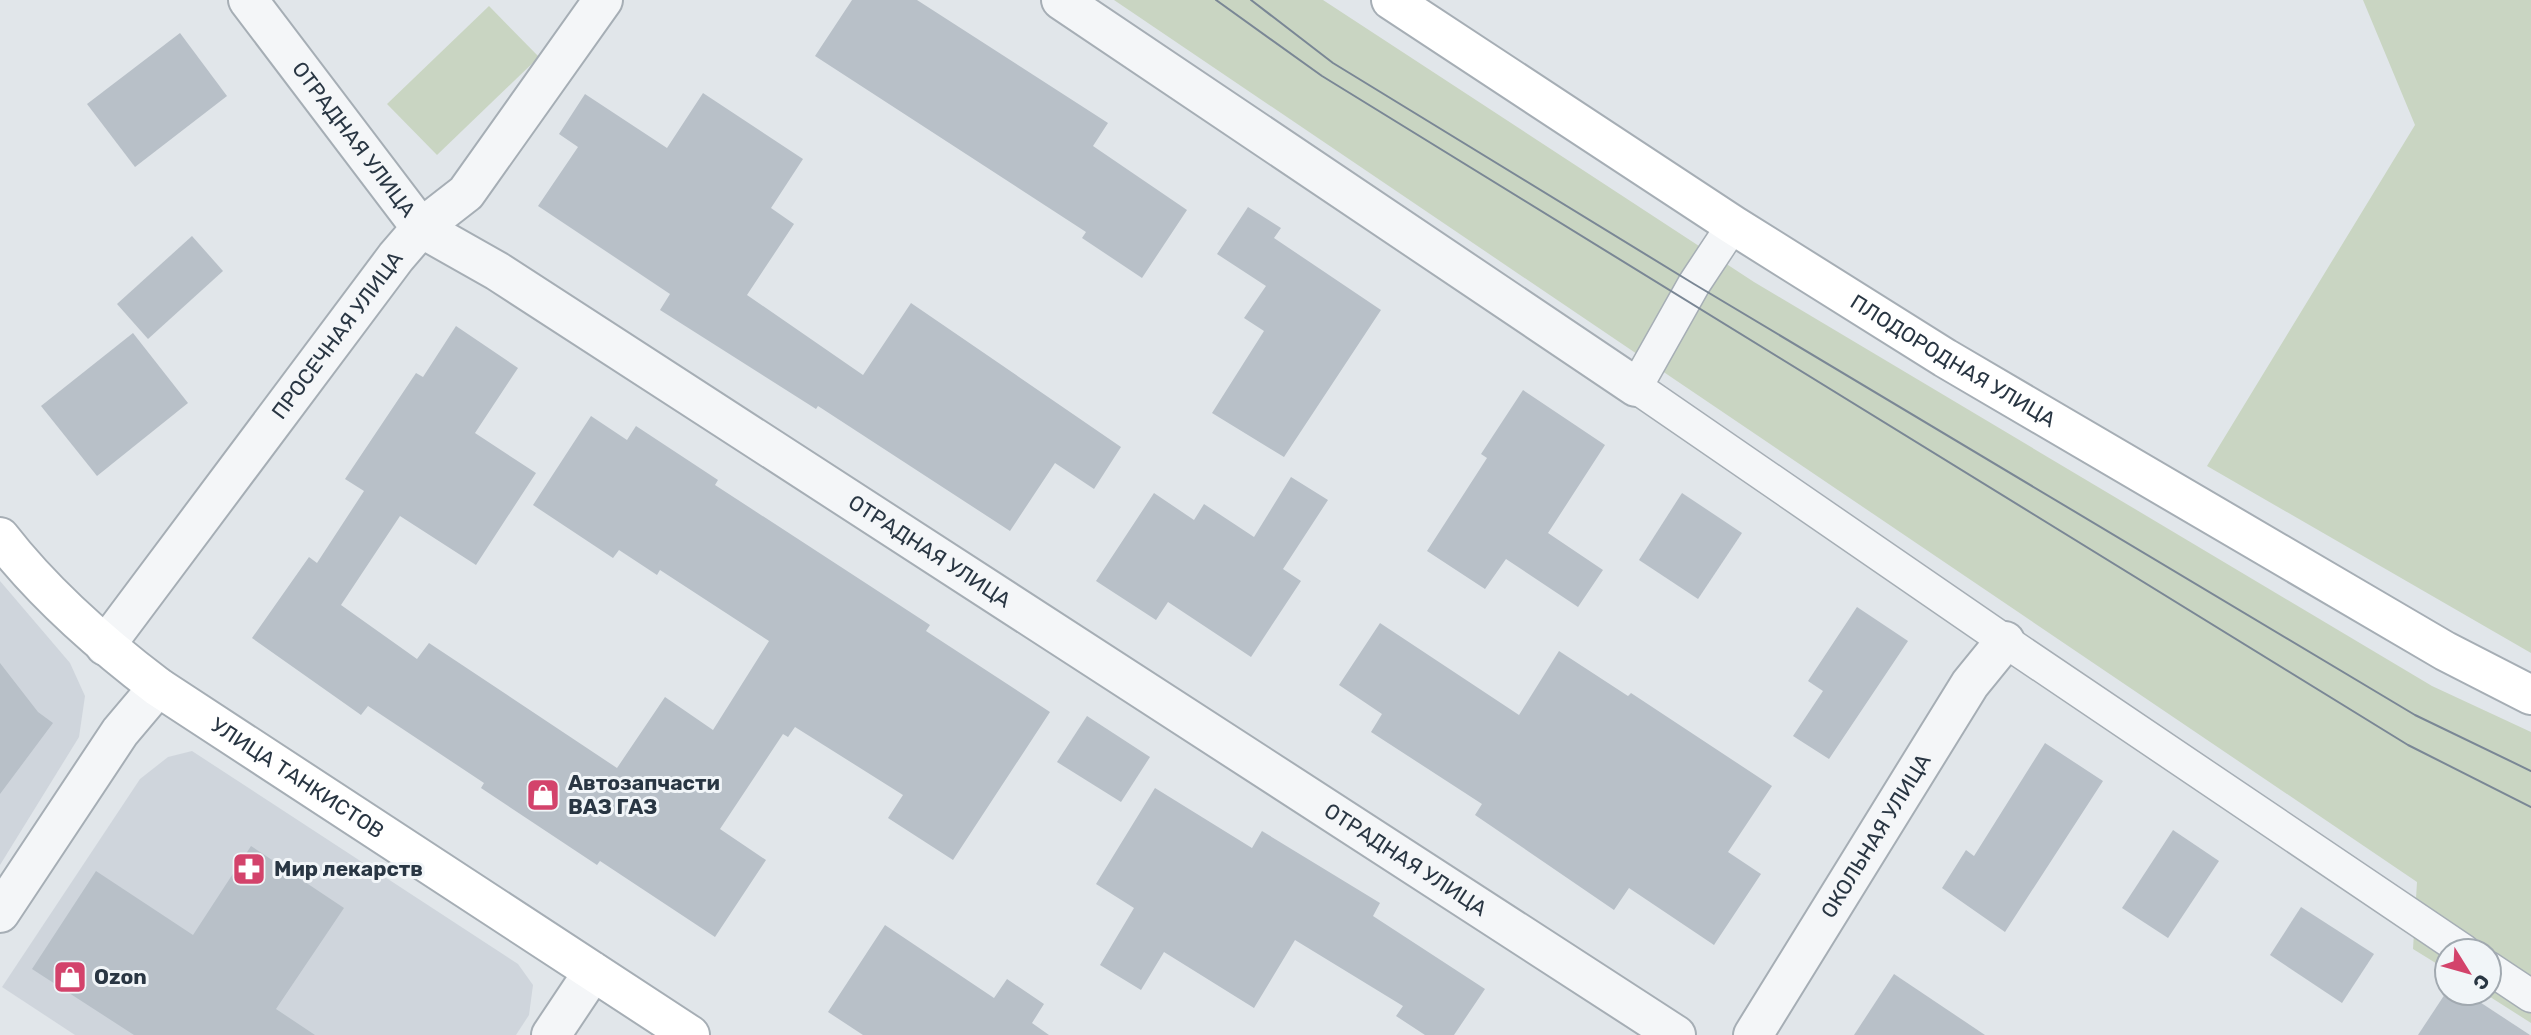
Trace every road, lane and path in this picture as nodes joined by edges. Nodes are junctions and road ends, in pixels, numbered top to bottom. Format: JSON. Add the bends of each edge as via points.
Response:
{"nodes":[{"id":1,"x":248,"y":0,"type":"edge"},
{"id":2,"x":603,"y":0,"type":"edge"},
{"id":3,"x":1061,"y":0,"type":"edge"},
{"id":4,"x":1391,"y":0,"type":"edge"},
{"id":5,"x":1733,"y":225,"type":"junction"},
{"id":6,"x":421,"y":228,"type":"junction"},
{"id":7,"x":1636,"y":387,"type":"junction"},
{"id":8,"x":0,"y":537,"type":"edge"},
{"id":9,"x":2005,"y":641,"type":"junction"},
{"id":10,"x":105,"y":646,"type":"junction"},
{"id":11,"x":158,"y":687,"type":"junction"},
{"id":12,"x":2531,"y":695,"type":"edge"},
{"id":13,"x":0,"y":913,"type":"edge"},
{"id":14,"x":2444,"y":937,"type":"edge"},
{"id":15,"x":593,"y":972,"type":"junction"},
{"id":16,"x":2503,"y":977,"type":"edge"},
{"id":17,"x":2531,"y":996,"type":"edge"},
{"id":18,"x":551,"y":1035,"type":"edge"},
{"id":19,"x":690,"y":1035,"type":"edge"},
{"id":20,"x":1676,"y":1035,"type":"edge"},
{"id":21,"x":1753,"y":1035,"type":"edge"}],
"edges":[{"from":1,"to":6,"type":"street","name":"ОТРАДНАЯ УЛИЦА"},
{"from":2,"to":6,"type":"street","name":"ПРОСЕЧНАЯ УЛИЦА","via":[[466,193]]},
{"from":3,"to":7,"type":"street"},
{"from":4,"to":5,"type":"main road","name":"ПЛОДОРОДНАЯ УЛИЦА"},
{"from":5,"to":7,"type":"lane"},
{"from":5,"to":12,"type":"main road","name":"ПЛОДОРОДНАЯ УЛИЦА","via":[[1945,358],[2445,651]]},
{"from":6,"to":10,"type":"street","name":"ПРОСЕЧНАЯ УЛИЦА"},
{"from":6,"to":20,"type":"street","name":"ОТРАДНАЯ УЛИЦА","via":[[509,279]]},
{"from":7,"to":9,"type":"lane"},
{"from":8,"to":10,"type":"main road","name":"УЛИЦА ТАНКИСТОВ"},
{"from":9,"to":14,"type":"lane"},
{"from":9,"to":21,"type":"street","name":"ОКОЛЬНАЯ УЛИЦА","via":[[1970,684]]},
{"from":10,"to":11,"type":"main road","name":"УЛИЦА ТАНКИСТОВ"},
{"from":11,"to":13,"type":"street","via":[[120,732]]},
{"from":11,"to":15,"type":"main road","name":"УЛИЦА ТАНКИСТОВ"},
{"from":15,"to":18,"type":"street"},
{"from":15,"to":19,"type":"main road","name":"УЛИЦА ТАНКИСТОВ"},
{"from":16,"to":17,"type":"lane"}]}
